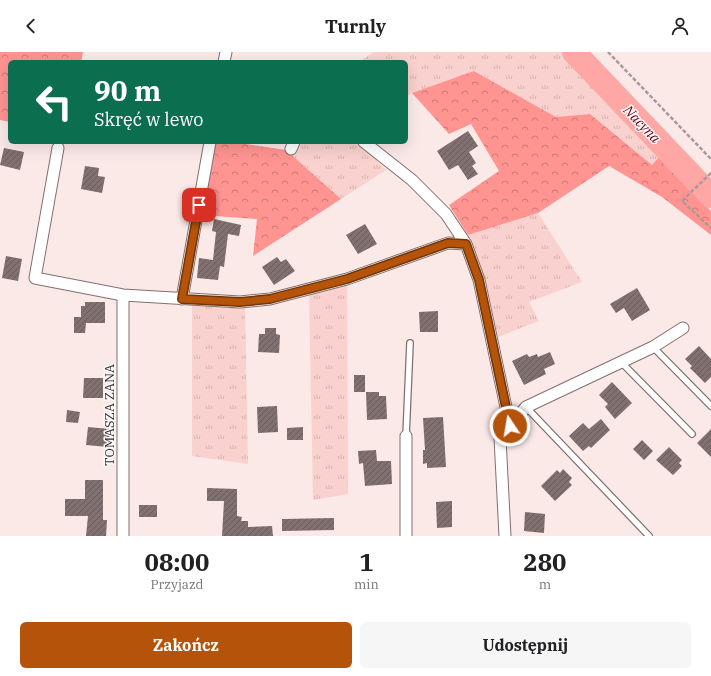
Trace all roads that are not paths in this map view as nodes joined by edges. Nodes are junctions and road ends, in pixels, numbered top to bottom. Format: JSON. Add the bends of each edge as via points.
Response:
{"nodes":[{"id":1,"x":210,"y":144,"type":"edge"},
{"id":2,"x":367,"y":144,"type":"edge"},
{"id":3,"x":58,"y":148,"type":"dead end"},
{"id":4,"x":466,"y":244,"type":"junction"},
{"id":5,"x":123,"y":295,"type":"junction"},
{"id":6,"x":182,"y":299,"type":"junction"},
{"id":7,"x":683,"y":328,"type":"dead end"},
{"id":8,"x":410,"y":343,"type":"dead end"},
{"id":9,"x":653,"y":347,"type":"junction"},
{"id":10,"x":622,"y":362,"type":"junction"},
{"id":11,"x":711,"y":406,"type":"edge"},
{"id":12,"x":526,"y":407,"type":"junction"},
{"id":13,"x":510,"y":426,"type":"junction"},
{"id":14,"x":692,"y":434,"type":"dead end"},
{"id":15,"x":406,"y":436,"type":"joint"},
{"id":16,"x":123,"y":536,"type":"edge"},
{"id":17,"x":406,"y":536,"type":"edge"},
{"id":18,"x":505,"y":536,"type":"edge"},
{"id":19,"x":649,"y":536,"type":"edge"}],
"edges":[{"from":1,"to":6,"type":"street"},
{"from":2,"to":4,"type":"street","via":[[412,180],[446,214]]},
{"from":3,"to":5,"type":"street","via":[[35,278]]},
{"from":4,"to":6,"type":"street","via":[[448,243],[347,279],[270,299],[240,302]]},
{"from":4,"to":13,"type":"street","via":[[479,280]]},
{"from":5,"to":6,"type":"street"},
{"from":5,"to":16,"type":"street","name":"TOMASZA ZANA"},
{"from":7,"to":9,"type":"street"},
{"from":8,"to":15,"type":"lane"},
{"from":9,"to":10,"type":"street"},
{"from":9,"to":11,"type":"lane"},
{"from":10,"to":12,"type":"street"},
{"from":10,"to":14,"type":"lane"},
{"from":12,"to":13,"type":"street"},
{"from":12,"to":19,"type":"lane"},
{"from":13,"to":18,"type":"street","via":[[500,438]]},
{"from":15,"to":17,"type":"street"}]}
